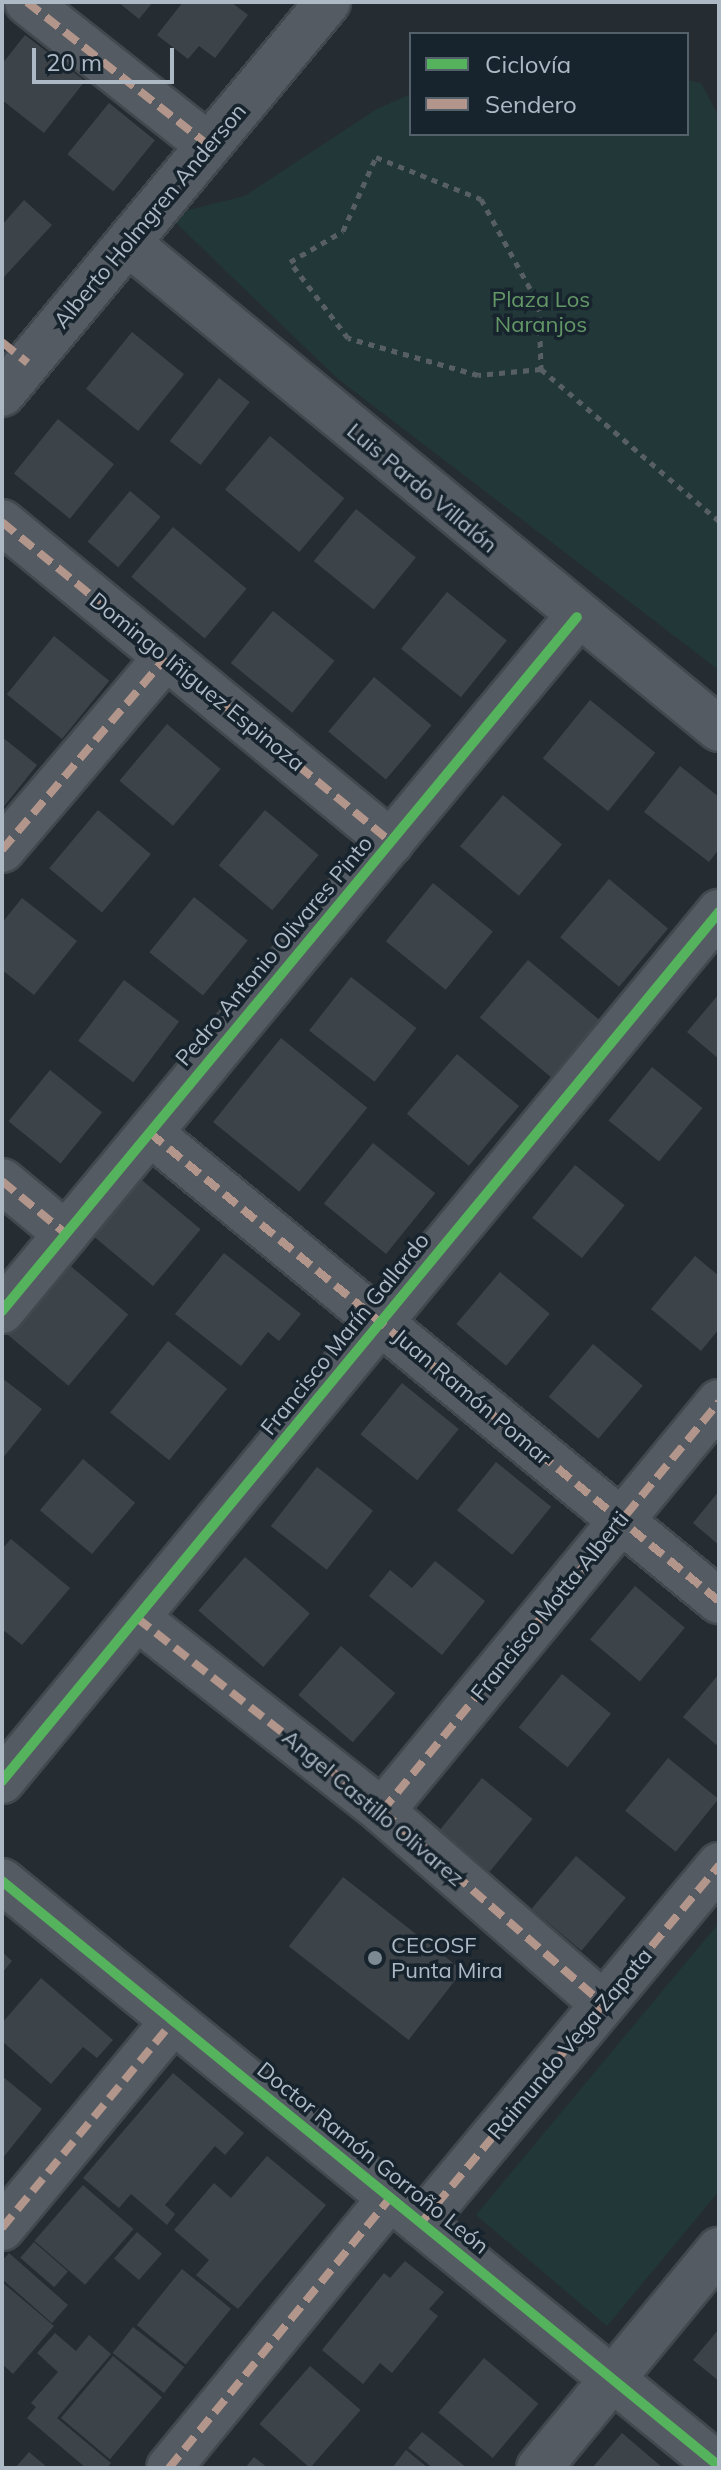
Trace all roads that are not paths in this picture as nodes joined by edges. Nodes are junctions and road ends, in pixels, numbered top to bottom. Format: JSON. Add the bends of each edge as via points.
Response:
{"nodes":[{"id":1,"x":27,"y":2,"type":"edge"},
{"id":2,"x":328,"y":2,"type":"edge"},
{"id":3,"x":208,"y":145,"type":"junction"},
{"id":4,"x":128,"y":243,"type":"junction"},
{"id":5,"x":11,"y":366,"type":"edge"},
{"id":6,"x":2,"y":522,"type":"edge"},
{"id":7,"x":577,"y":617,"type":"junction"},
{"id":8,"x":166,"y":657,"type":"junction"},
{"id":9,"x":719,"y":729,"type":"edge"},
{"id":10,"x":391,"y":842,"type":"junction"},
{"id":11,"x":2,"y":850,"type":"edge"},
{"id":12,"x":719,"y":912,"type":"edge"},
{"id":13,"x":150,"y":1133,"type":"junction"},
{"id":14,"x":2,"y":1181,"type":"edge"},
{"id":15,"x":66,"y":1234,"type":"junction"},
{"id":16,"x":2,"y":1311,"type":"edge"},
{"id":17,"x":381,"y":1322,"type":"junction"},
{"id":18,"x":719,"y":1402,"type":"edge"},
{"id":19,"x":620,"y":1520,"type":"junction"},
{"id":20,"x":719,"y":1601,"type":"edge"},
{"id":21,"x":137,"y":1618,"type":"junction"},
{"id":22,"x":2,"y":1781,"type":"edge"},
{"id":23,"x":382,"y":1811,"type":"junction"},
{"id":24,"x":719,"y":1865,"type":"edge"},
{"id":25,"x":2,"y":1881,"type":"edge"},
{"id":26,"x":603,"y":2004,"type":"junction"},
{"id":27,"x":173,"y":2021,"type":"junction"},
{"id":28,"x":406,"y":2210,"type":"junction"},
{"id":29,"x":2,"y":2228,"type":"edge"},
{"id":30,"x":719,"y":2250,"type":"edge"},
{"id":31,"x":614,"y":2380,"type":"junction"},
{"id":32,"x":719,"y":2466,"type":"edge"},
{"id":33,"x":169,"y":2468,"type":"edge"},
{"id":34,"x":539,"y":2468,"type":"edge"}],
"edges":[{"from":1,"to":3,"type":"street"},
{"from":2,"to":3,"type":"street","name":"Alberto Holmgren Anderson"},
{"from":3,"to":4,"type":"street","name":"Alberto Holmgren Anderson"},
{"from":4,"to":5,"type":"street","name":"Alberto Holmgren Anderson"},
{"from":4,"to":7,"type":"street","name":"Luis Pardo Villalón"},
{"from":6,"to":8,"type":"street","name":"Domingo Iñiguez Espinoza"},
{"from":7,"to":9,"type":"street","name":"Luis Pardo Villalón"},
{"from":7,"to":10,"type":"street","name":"Pedro Antonio Olivares Pinto"},
{"from":8,"to":10,"type":"street","name":"Domingo Iñiguez Espinoza"},
{"from":8,"to":11,"type":"street"},
{"from":10,"to":13,"type":"street","name":"Pedro Antonio Olivares Pinto"},
{"from":12,"to":17,"type":"street","name":"Francisco Marín Gallardo"},
{"from":13,"to":15,"type":"street","name":"Pedro Antonio Olivares Pinto"},
{"from":13,"to":17,"type":"street","name":"Juan Ramón Pomar"},
{"from":14,"to":15,"type":"street"},
{"from":15,"to":16,"type":"street","name":"Pedro Antonio Olivares Pinto"},
{"from":17,"to":19,"type":"street","name":"Juan Ramón Pomar"},
{"from":17,"to":21,"type":"street","name":"Francisco Marín Gallardo"},
{"from":18,"to":19,"type":"street","name":"Francisco Motta Alberti"},
{"from":19,"to":20,"type":"street","name":"Juan Ramón Pomar"},
{"from":19,"to":23,"type":"street","name":"Francisco Motta Alberti"},
{"from":21,"to":22,"type":"street","name":"Francisco Marín Gallardo"},
{"from":21,"to":23,"type":"street","name":"Angel Castillo Olivarez"},
{"from":23,"to":26,"type":"street","name":"Angel Castillo Olivarez"},
{"from":24,"to":26,"type":"street","name":"Raimundo Vega Zapata"},
{"from":25,"to":27,"type":"street","name":"Doctor Ramón Gorroño León"},
{"from":26,"to":28,"type":"street","name":"Raimundo Vega Zapata"},
{"from":27,"to":28,"type":"street","name":"Doctor Ramón Gorroño León"},
{"from":27,"to":29,"type":"street"},
{"from":28,"to":31,"type":"street","name":"Doctor Ramón Gorroño León"},
{"from":28,"to":33,"type":"street","name":"Raimundo Vega Zapata"},
{"from":30,"to":31,"type":"street"},
{"from":31,"to":32,"type":"street","name":"Doctor Ramón Gorroño León"},
{"from":31,"to":34,"type":"street"}]}
